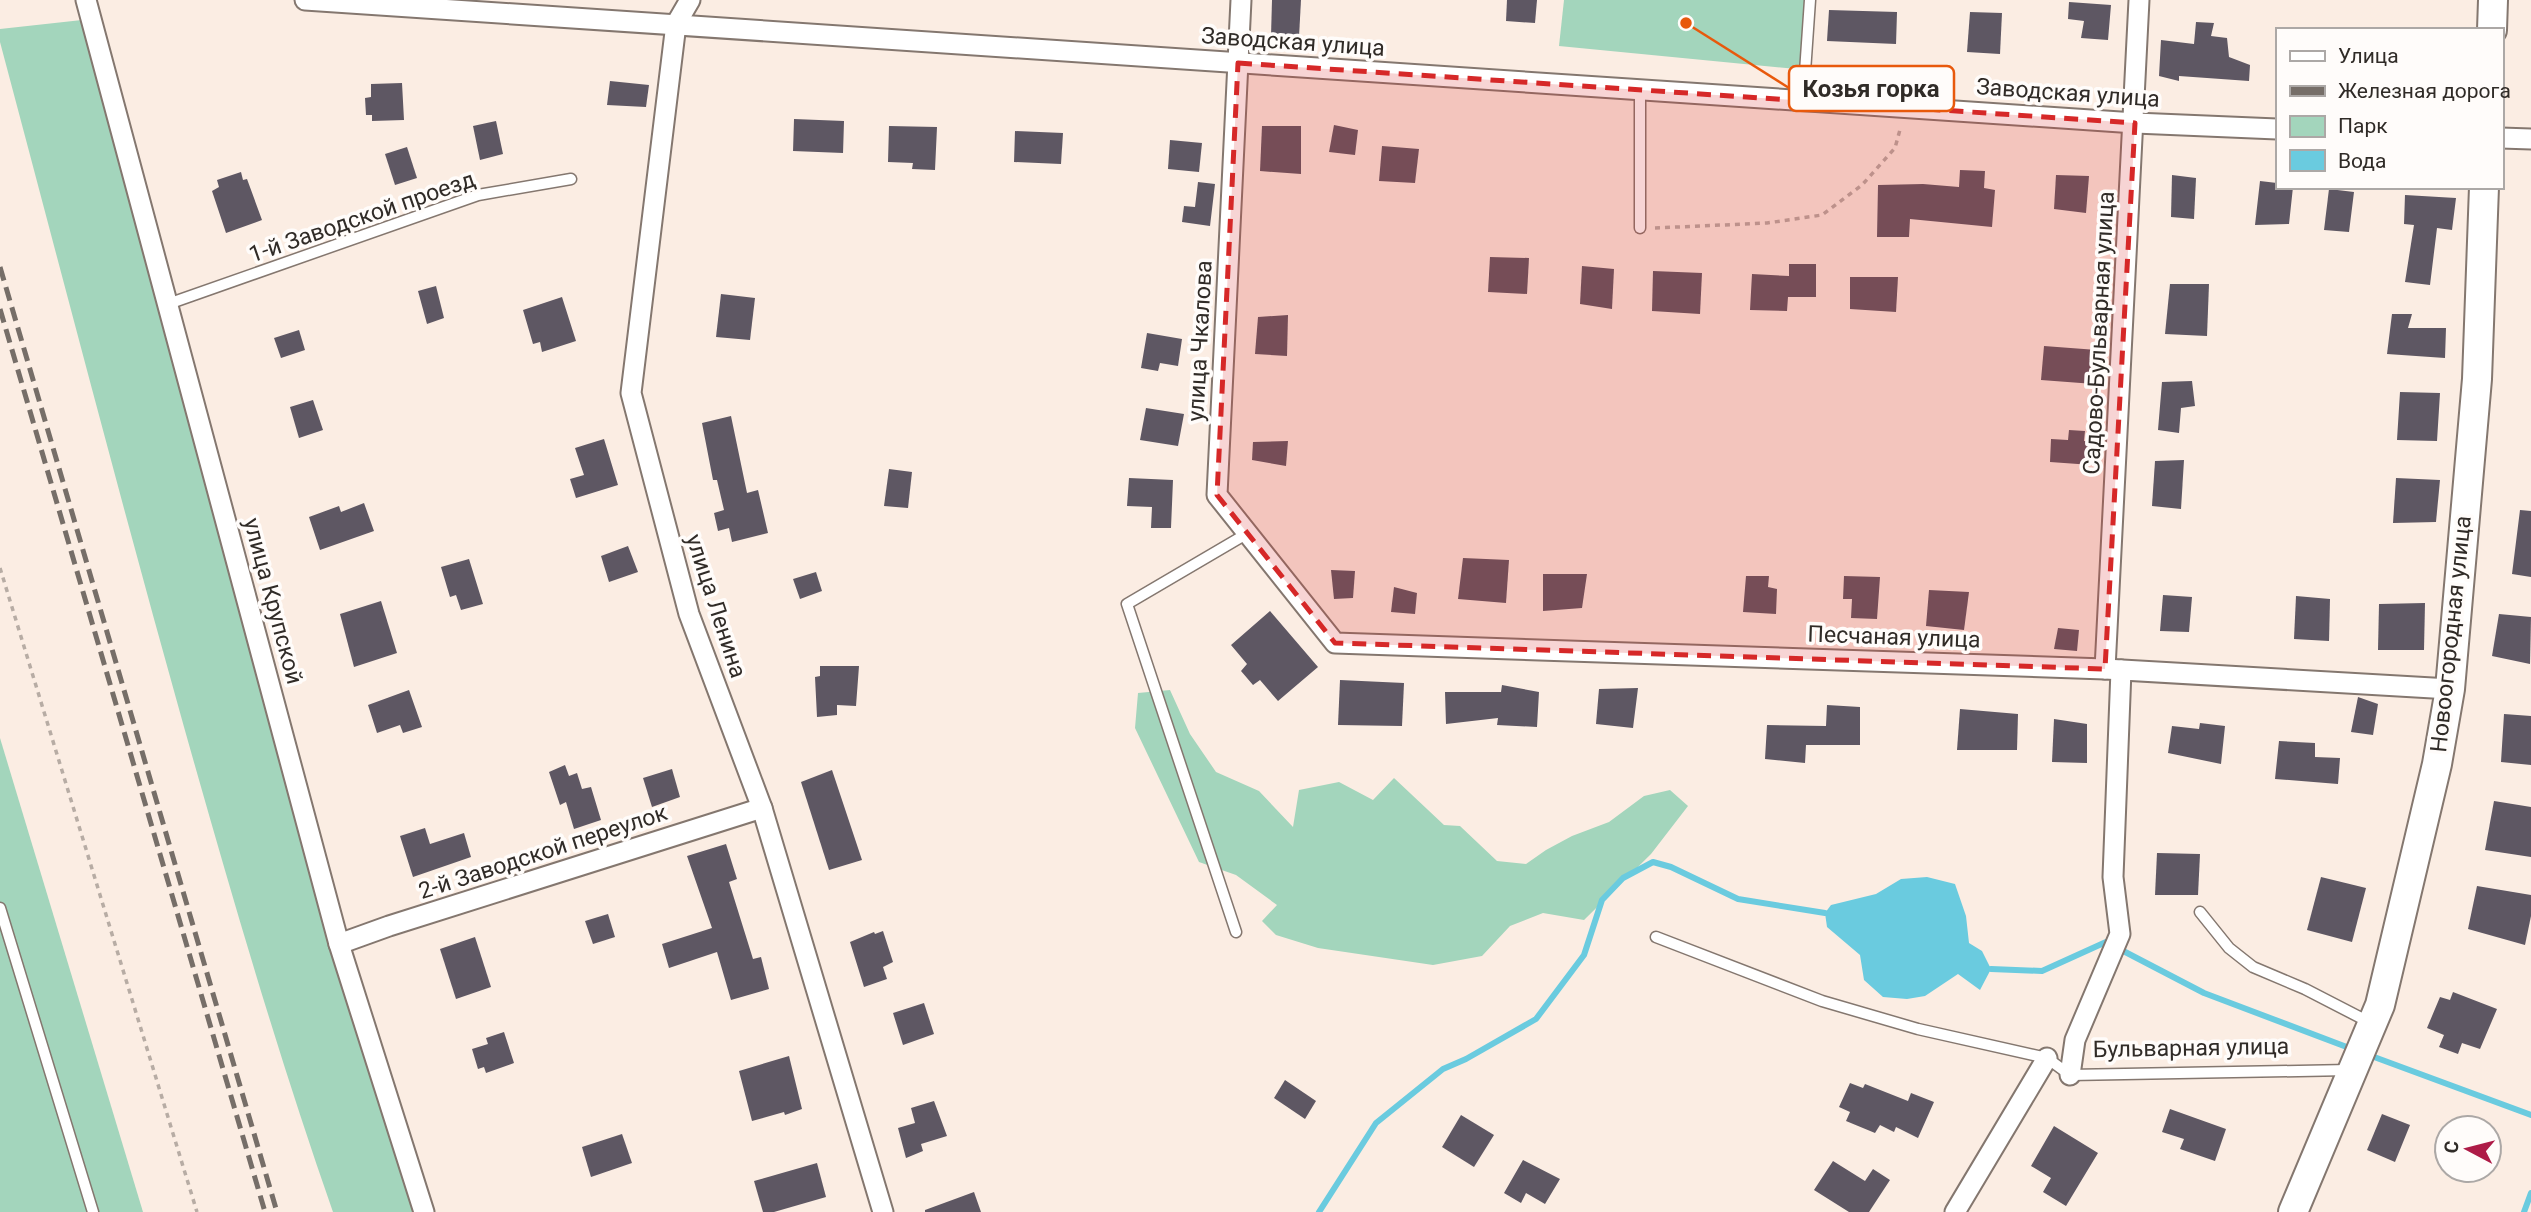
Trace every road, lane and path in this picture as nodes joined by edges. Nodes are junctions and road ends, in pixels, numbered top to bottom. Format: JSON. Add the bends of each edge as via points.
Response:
{"nodes":[{"id":1,"x":86,"y":0,"type":"edge"},
{"id":2,"x":305,"y":0,"type":"edge"},
{"id":3,"x":690,"y":0,"type":"edge"},
{"id":4,"x":1241,"y":0,"type":"edge"},
{"id":5,"x":1810,"y":0,"type":"edge"},
{"id":6,"x":2139,"y":0,"type":"edge"},
{"id":7,"x":2493,"y":0,"type":"edge"},
{"id":8,"x":676,"y":24,"type":"junction"},
{"id":9,"x":2491,"y":28,"type":"edge"},
{"id":10,"x":1238,"y":63,"type":"junction"},
{"id":11,"x":1640,"y":90,"type":"junction"},
{"id":12,"x":1803,"y":101,"type":"junction"},
{"id":13,"x":1907,"y":107,"type":"junction"},
{"id":14,"x":2135,"y":123,"type":"junction"},
{"id":15,"x":2276,"y":129,"type":"edge"},
{"id":16,"x":2503,"y":138,"type":"edge"},
{"id":17,"x":2531,"y":139,"type":"edge"},
{"id":18,"x":571,"y":180,"type":"dead end"},
{"id":19,"x":2484,"y":189,"type":"edge"},
{"id":20,"x":1640,"y":228,"type":"joint"},
{"id":21,"x":169,"y":304,"type":"junction"},
{"id":22,"x":1248,"y":533,"type":"junction"},
{"id":23,"x":0,"y":568,"type":"edge"},
{"id":24,"x":1335,"y":643,"type":"joint"},
{"id":25,"x":2113,"y":670,"type":"junction"},
{"id":26,"x":2450,"y":689,"type":"junction"},
{"id":27,"x":762,"y":808,"type":"junction"},
{"id":28,"x":0,"y":908,"type":"edge"},
{"id":29,"x":2200,"y":912,"type":"dead end"},
{"id":30,"x":1236,"y":932,"type":"dead end"},
{"id":31,"x":1656,"y":937,"type":"dead end"},
{"id":32,"x":340,"y":944,"type":"junction"},
{"id":33,"x":2373,"y":1023,"type":"junction"},
{"id":34,"x":2047,"y":1058,"type":"junction"},
{"id":35,"x":2354,"y":1070,"type":"junction"},
{"id":36,"x":2070,"y":1075,"type":"junction"},
{"id":37,"x":93,"y":1212,"type":"edge"},
{"id":38,"x":197,"y":1212,"type":"edge"},
{"id":39,"x":424,"y":1212,"type":"edge"},
{"id":40,"x":883,"y":1212,"type":"edge"},
{"id":41,"x":1955,"y":1212,"type":"edge"},
{"id":42,"x":2293,"y":1212,"type":"edge"}],
"edges":[{"from":1,"to":21,"type":"street","name":"улица Крупской"},
{"from":2,"to":8,"type":"street","name":"Заводская улица"},
{"from":3,"to":8,"type":"street","name":"улица Ленина"},
{"from":4,"to":10,"type":"street","name":"улица Чкалова"},
{"from":5,"to":12,"type":"lane"},
{"from":6,"to":14,"type":"street","name":"Садово-Бульварная улица"},
{"from":7,"to":9,"type":"street"},
{"from":8,"to":10,"type":"street","name":"Заводская улица"},
{"from":8,"to":27,"type":"street","name":"улица Ленина","via":[[631,393],[689,614]]},
{"from":10,"to":11,"type":"street","name":"Заводская улица"},
{"from":10,"to":22,"type":"street","name":"улица Чкалова","via":[[1217,495]]},
{"from":11,"to":12,"type":"street","name":"Заводская улица"},
{"from":11,"to":20,"type":"lane"},
{"from":12,"to":13,"type":"street","name":"Заводская улица"},
{"from":13,"to":14,"type":"street","name":"Заводская улица"},
{"from":13,"to":20,"type":"path","via":[[1895,148],[1862,185],[1822,215],[1767,223]]},
{"from":14,"to":15,"type":"street","name":"Заводская улица"},
{"from":14,"to":25,"type":"street","name":"Садово-Бульварная улица"},
{"from":16,"to":17,"type":"street"},
{"from":18,"to":21,"type":"lane","name":"1-й Заводской проезд","via":[[478,195]]},
{"from":19,"to":26,"type":"street","name":"Новоогородная улица","via":[[2477,379]]},
{"from":21,"to":32,"type":"street","name":"улица Крупской"},
{"from":22,"to":24,"type":"street","name":"улица Чкалова"},
{"from":22,"to":30,"type":"lane","via":[[1127,604]]},
{"from":23,"to":38,"type":"path"},
{"from":24,"to":25,"type":"street","name":"Песчаная улица"},
{"from":25,"to":26,"type":"street","name":"Песчаная улица"},
{"from":25,"to":36,"type":"street","name":"Садово-Бульварная улица","via":[[2113,877],[2120,934],[2076,1040]]},
{"from":26,"to":33,"type":"street","name":"Новоогородная улица","via":[[2437,764]]},
{"from":27,"to":32,"type":"street","name":"2-й Заводской переулок"},
{"from":27,"to":40,"type":"street","name":"улица Ленина"},
{"from":28,"to":37,"type":"lane"},
{"from":29,"to":33,"type":"lane","via":[[2229,948],[2253,967]]},
{"from":31,"to":34,"type":"lane","via":[[1822,1001],[1918,1029]]},
{"from":32,"to":39,"type":"street","name":"улица Крупской"},
{"from":33,"to":35,"type":"street","name":"Новоогородная улица"},
{"from":34,"to":36,"type":"lane","name":"Бульварная улица"},
{"from":34,"to":41,"type":"street"},
{"from":35,"to":36,"type":"lane","name":"Бульварная улица"},
{"from":35,"to":42,"type":"street","name":"Новоогородная улица"}]}
